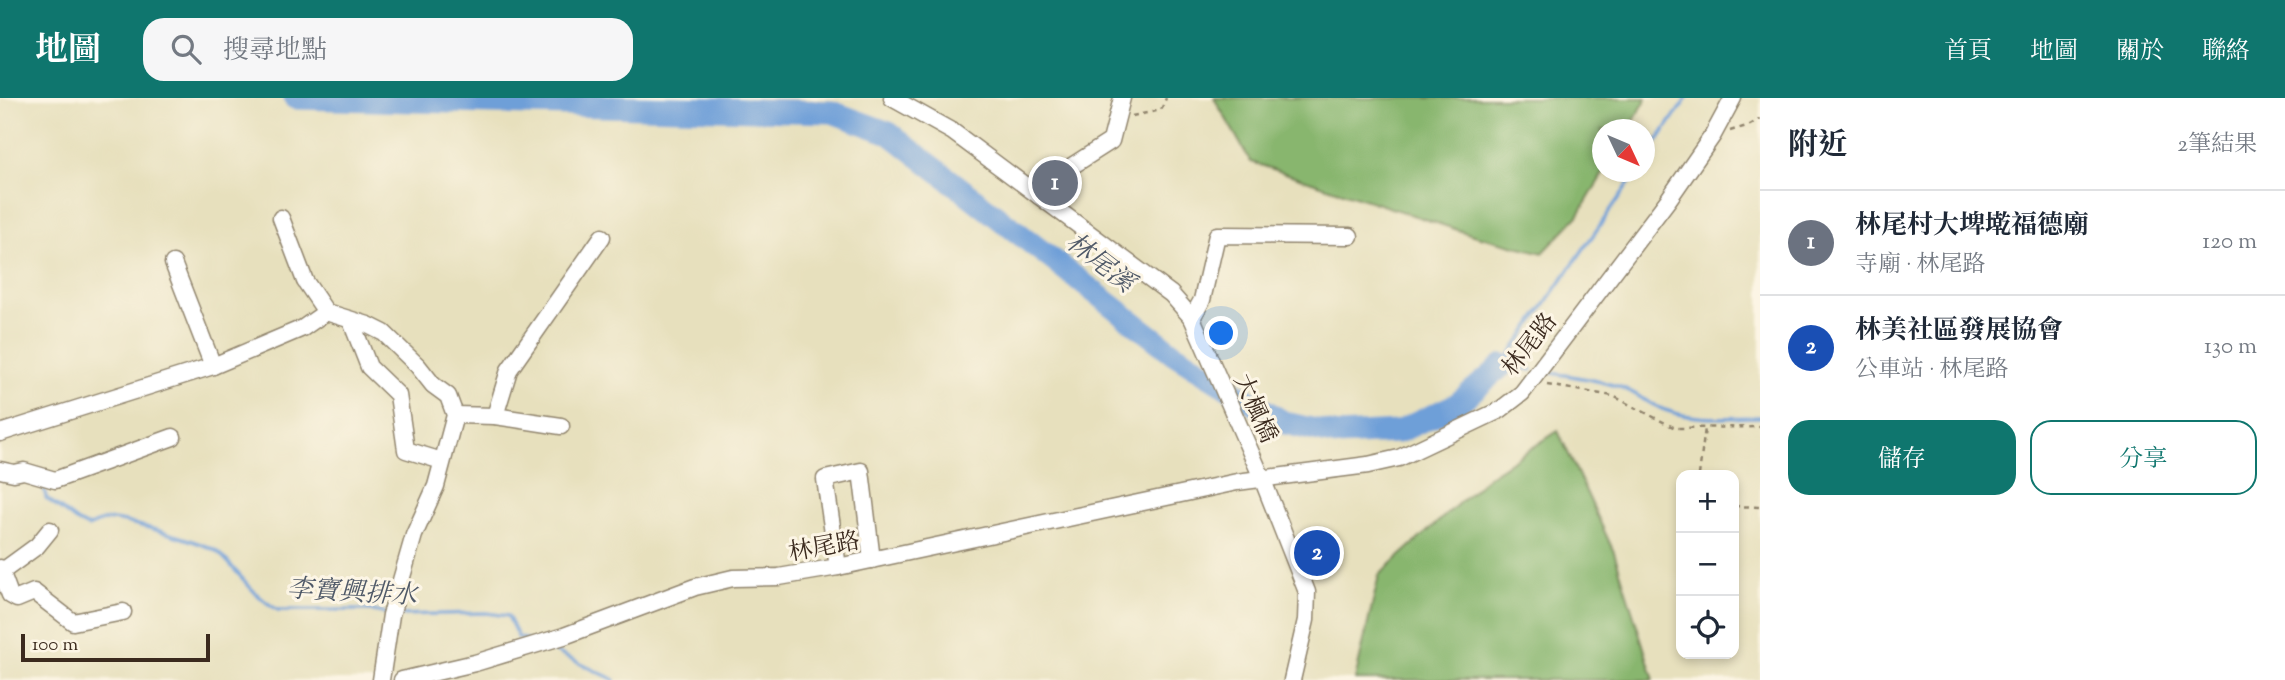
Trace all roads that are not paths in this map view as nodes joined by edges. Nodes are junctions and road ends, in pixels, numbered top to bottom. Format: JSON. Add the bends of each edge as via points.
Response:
{"nodes":[{"id":1,"x":892,"y":98,"type":"edge"},
{"id":2,"x":1122,"y":98,"type":"edge"},
{"id":3,"x":1733,"y":98,"type":"edge"},
{"id":4,"x":1039,"y":196,"type":"junction"},
{"id":5,"x":281,"y":218,"type":"dead end"},
{"id":6,"x":1350,"y":236,"type":"dead end"},
{"id":7,"x":602,"y":237,"type":"dead end"},
{"id":8,"x":173,"y":263,"type":"dead end"},
{"id":9,"x":326,"y":312,"type":"junction"},
{"id":10,"x":1192,"y":318,"type":"junction"},
{"id":11,"x":351,"y":321,"type":"junction"},
{"id":12,"x":214,"y":366,"type":"junction"},
{"id":13,"x":455,"y":415,"type":"junction"},
{"id":14,"x":495,"y":416,"type":"junction"},
{"id":15,"x":561,"y":426,"type":"dead end"},
{"id":16,"x":0,"y":433,"type":"edge"},
{"id":17,"x":173,"y":437,"type":"dead end"},
{"id":18,"x":442,"y":461,"type":"junction"},
{"id":19,"x":0,"y":470,"type":"edge"},
{"id":20,"x":1262,"y":478,"type":"junction"},
{"id":21,"x":50,"y":530,"type":"dead end"},
{"id":22,"x":872,"y":560,"type":"junction"},
{"id":23,"x":838,"y":567,"type":"junction"},
{"id":24,"x":1,"y":570,"type":"edge"},
{"id":25,"x":123,"y":612,"type":"dead end"},
{"id":26,"x":432,"y":677,"type":"edge"},
{"id":27,"x":381,"y":680,"type":"edge"},
{"id":28,"x":402,"y":680,"type":"edge"},
{"id":29,"x":1292,"y":680,"type":"edge"}],
"edges":[{"from":1,"to":4,"type":"street","via":[[953,132]]},
{"from":2,"to":4,"type":"street","via":[[1111,141],[1061,173]]},
{"from":3,"to":20,"type":"street","name":"林尾路","via":[[1668,200],[1522,393],[1500,410],[1399,458]]},
{"from":4,"to":10,"type":"street","via":[[1171,294]]},
{"from":5,"to":9,"type":"street","via":[[305,281]]},
{"from":6,"to":10,"type":"street","via":[[1217,235],[1202,300]]},
{"from":7,"to":14,"type":"street","via":[[509,370]]},
{"from":8,"to":12,"type":"street"},
{"from":9,"to":11,"type":"street"},
{"from":9,"to":12,"type":"street","via":[[303,328]]},
{"from":10,"to":20,"type":"street","name":"大楓橋"},
{"from":11,"to":13,"type":"street","via":[[384,333],[447,396]]},
{"from":11,"to":18,"type":"street","via":[[369,367],[398,395],[406,450]]},
{"from":12,"to":16,"type":"street"},
{"from":13,"to":14,"type":"street"},
{"from":13,"to":18,"type":"street"},
{"from":14,"to":15,"type":"street"},
{"from":17,"to":19,"type":"street","via":[[55,481],[23,471]]},
{"from":18,"to":27,"type":"street","via":[[394,602]]},
{"from":20,"to":22,"type":"street","name":"林尾路"},
{"from":20,"to":29,"type":"street","via":[[1307,592],[1306,620]]},
{"from":21,"to":24,"type":"street","via":[[37,546]]},
{"from":22,"to":23,"type":"street","name":"林尾路"},
{"from":22,"to":23,"type":"street","via":[[861,471],[825,479]]},
{"from":23,"to":26,"type":"street","name":"林尾路","via":[[779,577],[733,578],[695,587],[564,636]]},
{"from":24,"to":25,"type":"street","via":[[10,595],[17,599],[34,592],[73,622]]},
{"from":26,"to":28,"type":"street","name":"林尾路"}]}
